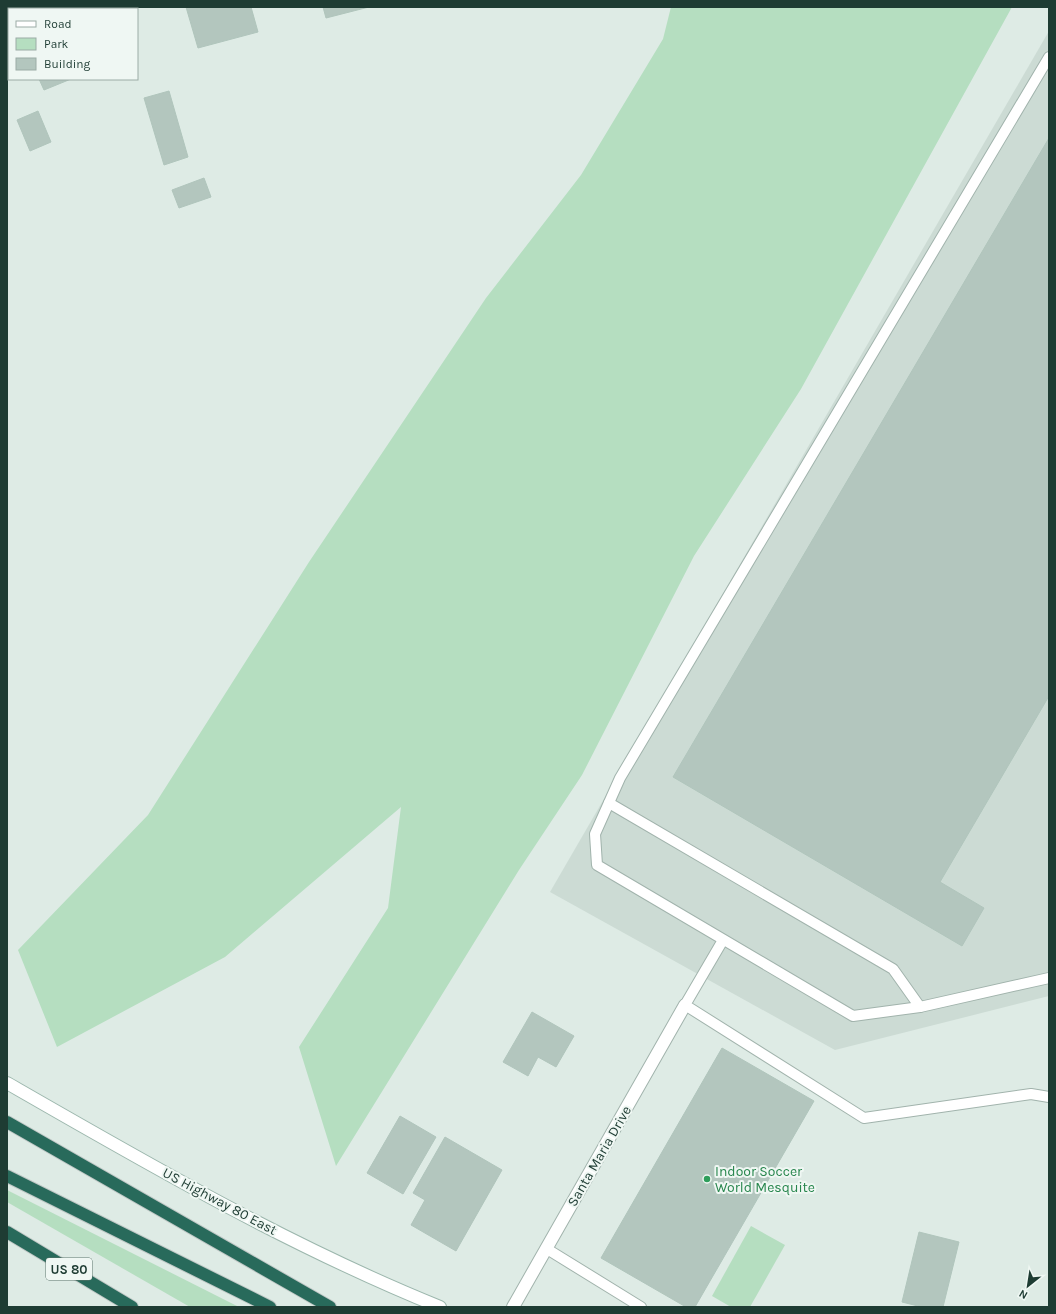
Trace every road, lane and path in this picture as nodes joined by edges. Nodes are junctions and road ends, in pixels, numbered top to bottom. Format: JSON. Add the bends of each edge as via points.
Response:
{"nodes":[{"id":1,"x":1049,"y":57,"type":"edge"},
{"id":2,"x":609,"y":803,"type":"junction"},
{"id":3,"x":723,"y":940,"type":"junction"},
{"id":4,"x":1049,"y":978,"type":"edge"},
{"id":5,"x":685,"y":1005,"type":"junction"},
{"id":6,"x":920,"y":1007,"type":"junction"},
{"id":7,"x":7,"y":1082,"type":"edge"},
{"id":8,"x":1049,"y":1097,"type":"edge"},
{"id":9,"x":7,"y":1122,"type":"edge"},
{"id":10,"x":7,"y":1176,"type":"edge"},
{"id":11,"x":7,"y":1232,"type":"edge"},
{"id":12,"x":547,"y":1249,"type":"junction"},
{"id":13,"x":132,"y":1307,"type":"edge"},
{"id":14,"x":270,"y":1307,"type":"edge"},
{"id":15,"x":330,"y":1307,"type":"edge"},
{"id":16,"x":440,"y":1307,"type":"edge"},
{"id":17,"x":513,"y":1307,"type":"edge"},
{"id":18,"x":641,"y":1307,"type":"edge"}],
"edges":[{"from":1,"to":2,"type":"lane","via":[[620,778]]},
{"from":2,"to":3,"type":"lane","via":[[595,834],[597,865]]},
{"from":2,"to":6,"type":"lane","via":[[893,970]]},
{"from":3,"to":5,"type":"lane"},
{"from":3,"to":6,"type":"lane","via":[[853,1016]]},
{"from":4,"to":6,"type":"lane"},
{"from":5,"to":8,"type":"lane","via":[[864,1118],[1031,1094]]},
{"from":5,"to":12,"type":"main road","name":"Santa Maria Drive"},
{"from":7,"to":16,"type":"main road","name":"US Highway 80 East","via":[[242,1215],[386,1285]]},
{"from":9,"to":15,"type":"highway"},
{"from":10,"to":14,"type":"highway"},
{"from":11,"to":13,"type":"highway","number":"US 80"},
{"from":12,"to":17,"type":"main road","name":"Santa Maria Drive"},
{"from":12,"to":18,"type":"lane"}]}
